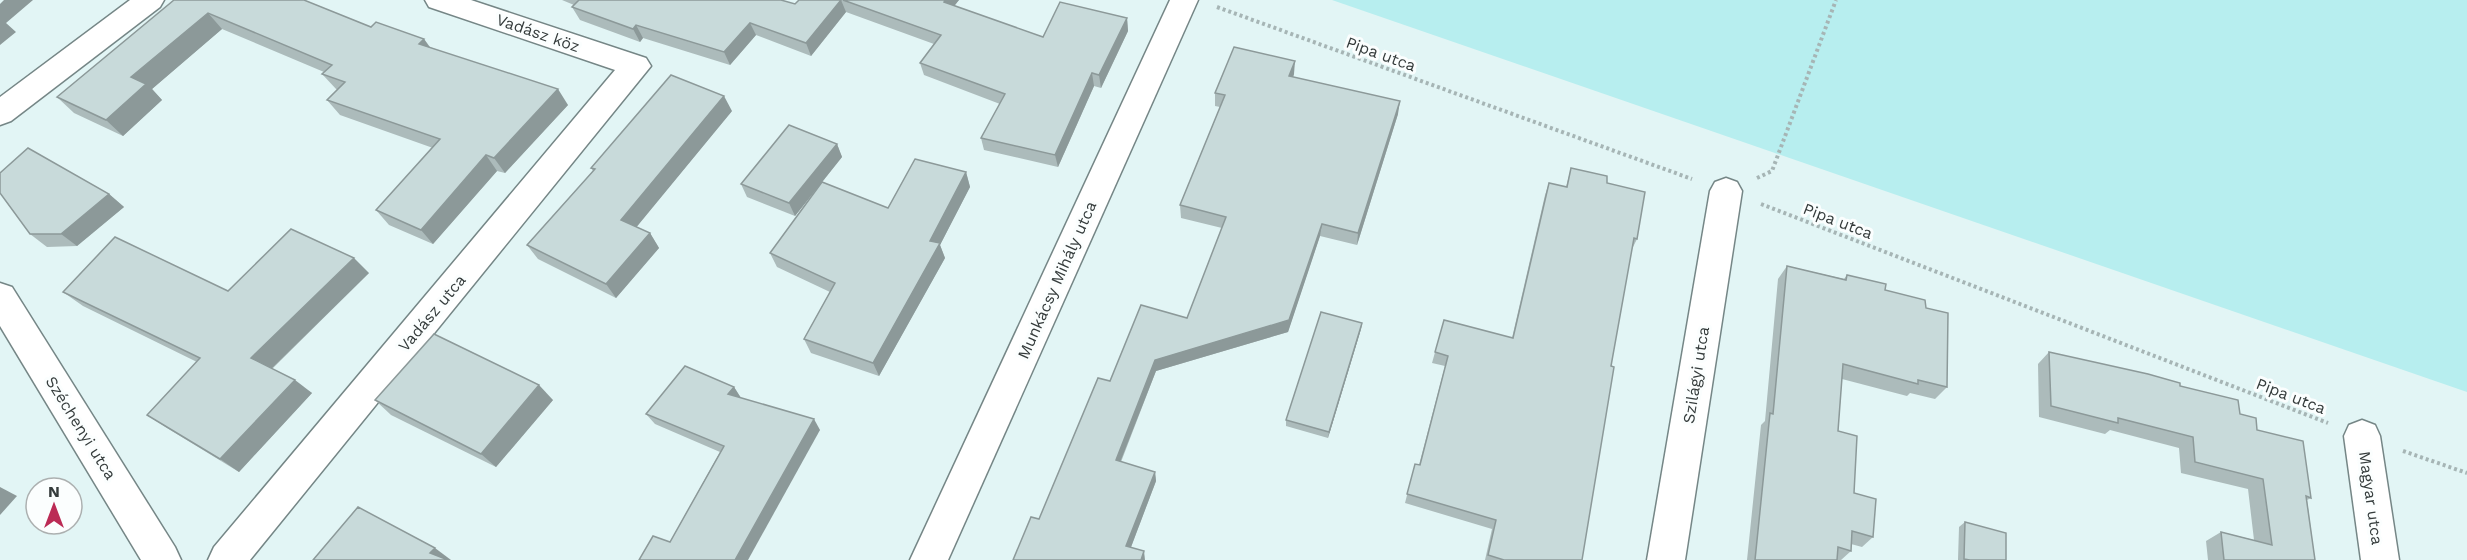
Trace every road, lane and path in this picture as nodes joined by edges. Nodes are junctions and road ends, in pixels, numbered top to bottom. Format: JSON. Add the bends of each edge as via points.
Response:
{"nodes":[{"id":1,"x":150,"y":0,"type":"edge"},
{"id":2,"x":439,"y":0,"type":"edge"},
{"id":3,"x":1836,"y":0,"type":"edge"},
{"id":4,"x":1199,"y":3,"type":"edge"},
{"id":5,"x":636,"y":66,"type":"joint"},
{"id":6,"x":0,"y":113,"type":"edge"},
{"id":7,"x":1726,"y":191,"type":"junction"},
{"id":8,"x":0,"y":297,"type":"edge"},
{"id":9,"x":2362,"y":436,"type":"junction"},
{"id":10,"x":2467,"y":473,"type":"edge"},
{"id":11,"x":162,"y":560,"type":"edge"},
{"id":12,"x":227,"y":560,"type":"edge"},
{"id":13,"x":929,"y":560,"type":"edge"},
{"id":14,"x":1666,"y":560,"type":"edge"},
{"id":15,"x":2380,"y":560,"type":"edge"}],
"edges":[{"from":1,"to":6,"type":"street"},
{"from":2,"to":5,"type":"street","name":"Vadász köz"},
{"from":3,"to":7,"type":"path","via":[[1772,171]]},
{"from":4,"to":7,"type":"path","name":"Pipa utca"},
{"from":4,"to":13,"type":"street","name":"Munkácsy Mihály utca"},
{"from":5,"to":12,"type":"street","name":"Vadász utca"},
{"from":7,"to":9,"type":"path","name":"Pipa utca"},
{"from":7,"to":14,"type":"street","name":"Szilágyi utca"},
{"from":8,"to":11,"type":"street","name":"Széchenyi utca"},
{"from":9,"to":10,"type":"path","name":"Pipa utca"},
{"from":9,"to":15,"type":"street","name":"Magyar utca"}]}
